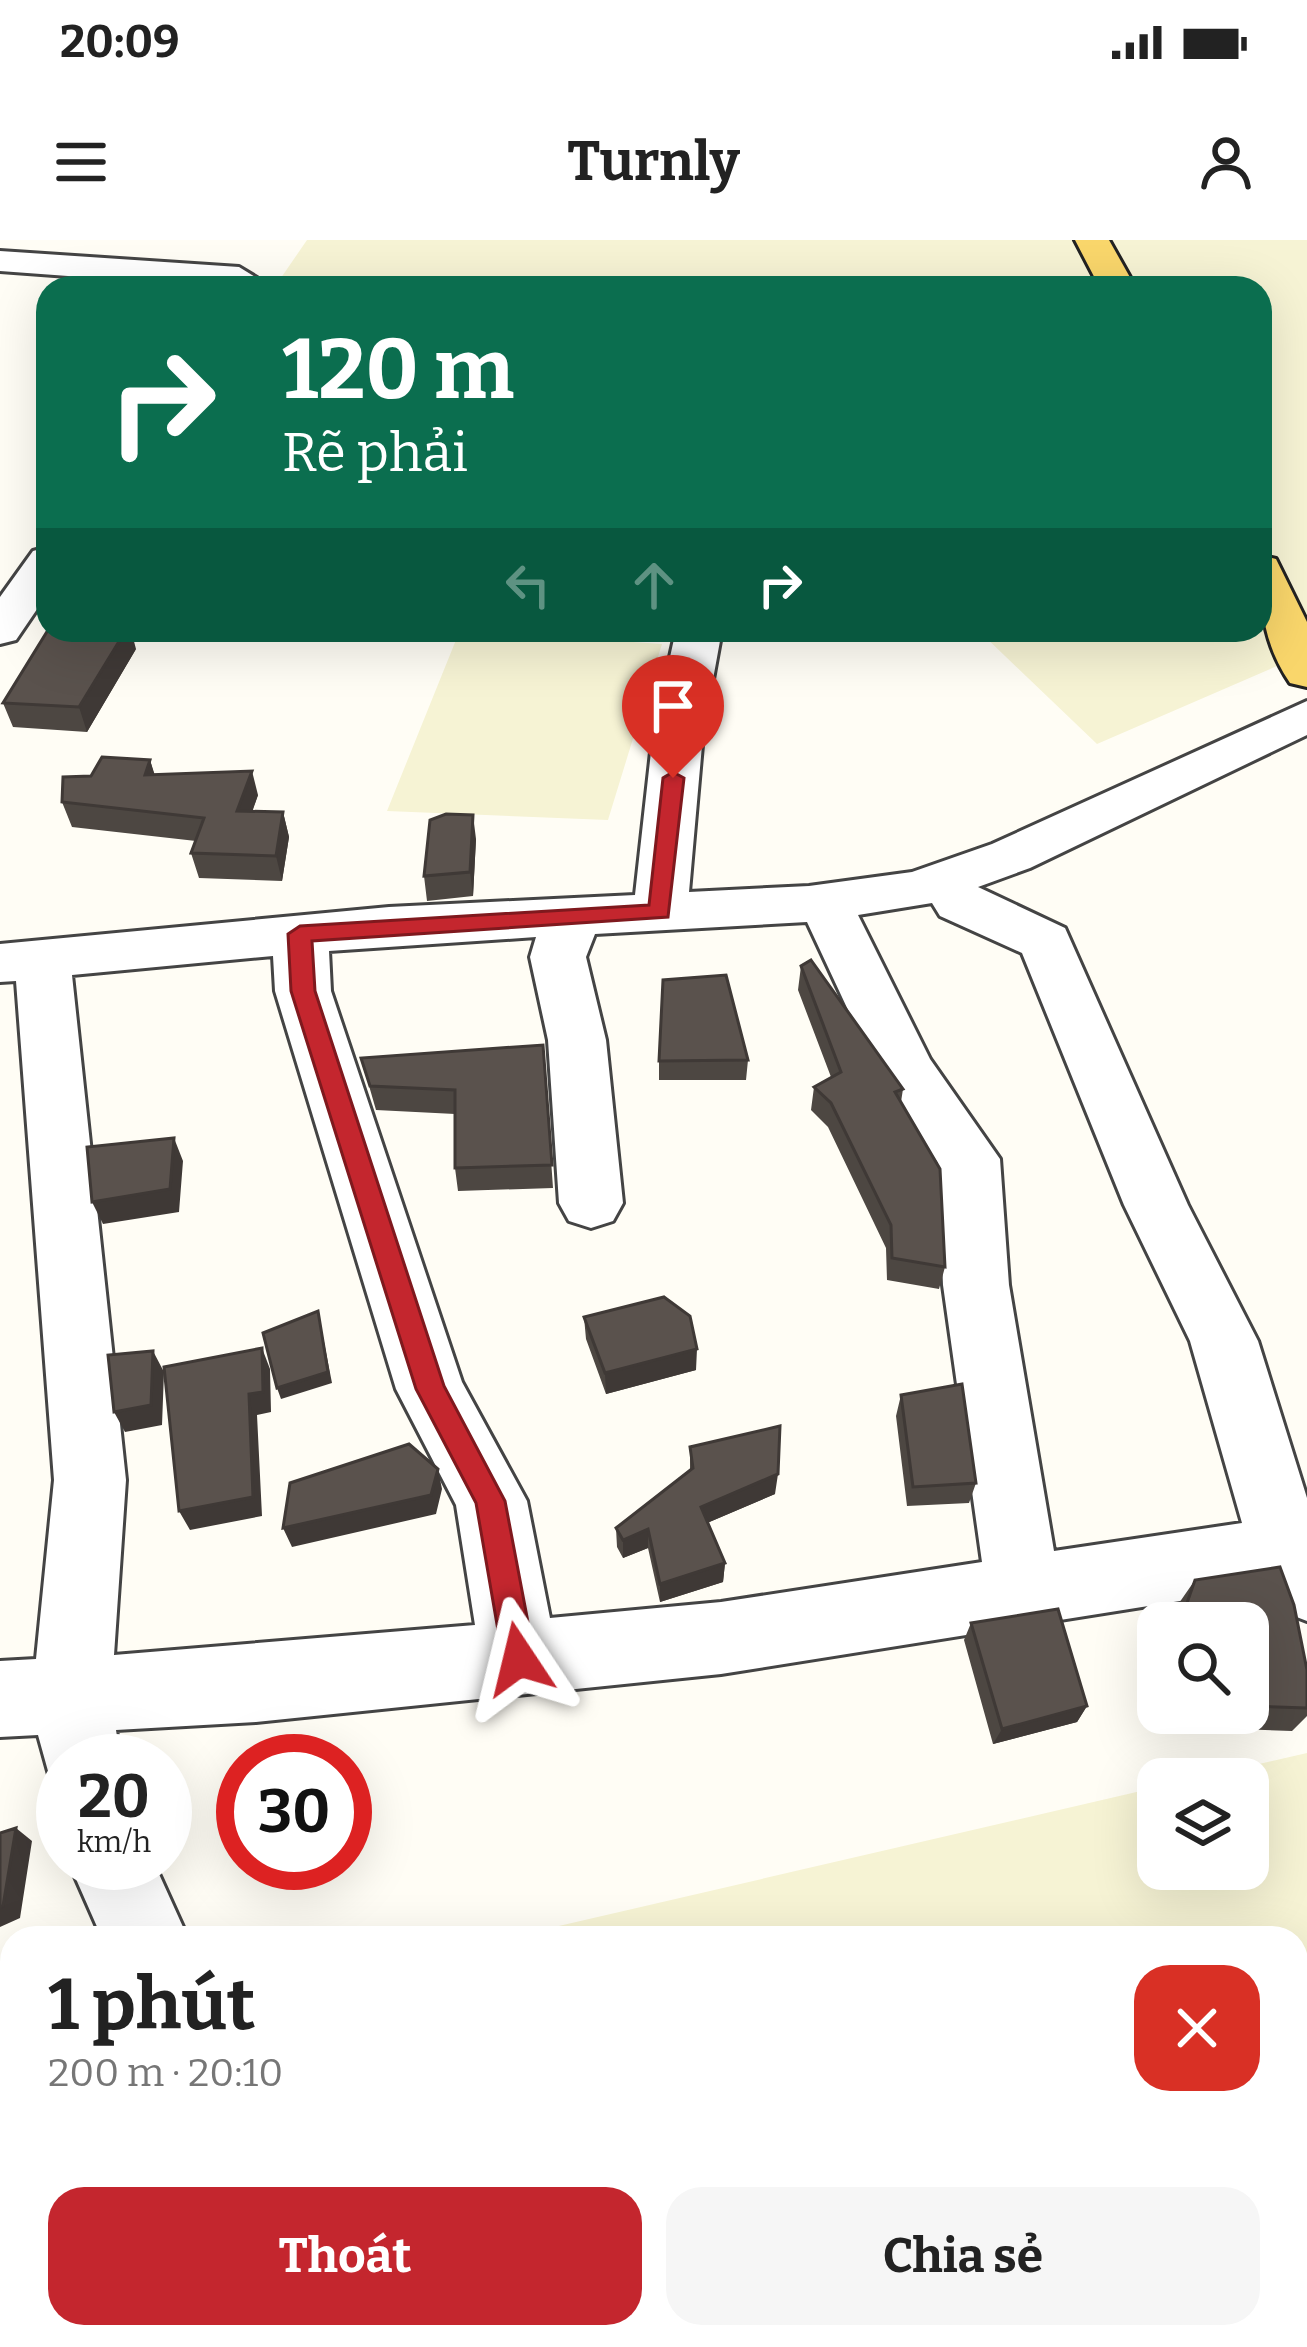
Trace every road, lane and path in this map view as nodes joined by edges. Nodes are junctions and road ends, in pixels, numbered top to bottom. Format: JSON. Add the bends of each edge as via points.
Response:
{"nodes":[{"id":1,"x":264,"y":240,"type":"edge"},
{"id":2,"x":1092,"y":240,"type":"edge"},
{"id":3,"x":0,"y":261,"type":"edge"},
{"id":4,"x":161,"y":276,"type":"edge"},
{"id":5,"x":241,"y":276,"type":"edge"},
{"id":6,"x":1112,"y":276,"type":"edge"},
{"id":7,"x":36,"y":578,"type":"edge"},
{"id":8,"x":1272,"y":595,"type":"edge"},
{"id":9,"x":0,"y":630,"type":"edge"},
{"id":10,"x":697,"y":642,"type":"edge"},
{"id":11,"x":1307,"y":673,"type":"edge"},
{"id":12,"x":1307,"y":716,"type":"edge"},
{"id":13,"x":948,"y":879,"type":"junction"},
{"id":14,"x":824,"y":902,"type":"junction"},
{"id":15,"x":660,"y":912,"type":"junction"},
{"id":16,"x":579,"y":916,"type":"junction"},
{"id":17,"x":300,"y":934,"type":"junction"},
{"id":18,"x":21,"y":961,"type":"edge"},
{"id":19,"x":591,"y":1203,"type":"dead end"},
{"id":20,"x":1300,"y":1561,"type":"edge"},
{"id":21,"x":1023,"y":1589,"type":"junction"},
{"id":22,"x":519,"y":1659,"type":"junction"},
{"id":23,"x":51,"y":1718,"type":"edge"},
{"id":24,"x":124,"y":1890,"type":"edge"},
{"id":25,"x":140,"y":1926,"type":"edge"}],
"edges":[{"from":1,"to":5,"type":"street"},
{"from":2,"to":6,"type":"main road"},
{"from":3,"to":4,"type":"street"},
{"from":7,"to":9,"type":"street"},
{"from":8,"to":11,"type":"main road"},
{"from":10,"to":15,"type":"street","via":[[678,734]]},
{"from":12,"to":13,"type":"street"},
{"from":13,"to":14,"type":"street"},
{"from":13,"to":20,"type":"street","via":[[959,903],[1045,941],[1223,1341]]},
{"from":14,"to":15,"type":"street"},
{"from":14,"to":21,"type":"street","via":[[906,1070],[969,1159],[976,1285]]},
{"from":15,"to":16,"type":"street"},
{"from":16,"to":17,"type":"street"},
{"from":16,"to":19,"type":"street","via":[[558,957],[578,1040]]},
{"from":17,"to":18,"type":"street"},
{"from":17,"to":22,"type":"street","via":[[303,991],[430,1389],[490,1501]]},
{"from":18,"to":23,"type":"street","via":[[90,1480]]},
{"from":20,"to":21,"type":"street"},
{"from":21,"to":22,"type":"street","via":[[721,1638]]},
{"from":22,"to":23,"type":"street"},
{"from":24,"to":25,"type":"street"}]}
